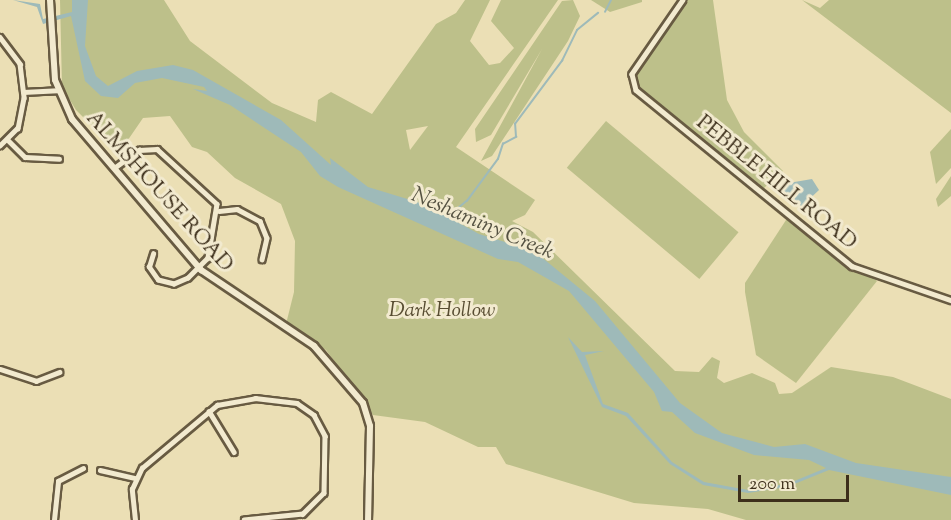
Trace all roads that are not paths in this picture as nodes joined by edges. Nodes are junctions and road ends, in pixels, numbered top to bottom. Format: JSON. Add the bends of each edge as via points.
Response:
{"nodes":[{"id":1,"x":683,"y":0,"type":"edge"},
{"id":2,"x":50,"y":3,"type":"edge"},
{"id":3,"x":0,"y":37,"type":"edge"},
{"id":4,"x":57,"y":90,"type":"junction"},
{"id":5,"x":23,"y":92,"type":"junction"},
{"id":6,"x":8,"y":140,"type":"junction"},
{"id":7,"x":0,"y":146,"type":"edge"},
{"id":8,"x":59,"y":159,"type":"dead end"},
{"id":9,"x":114,"y":168,"type":"junction"},
{"id":10,"x":219,"y":211,"type":"junction"},
{"id":11,"x":153,"y":254,"type":"dead end"},
{"id":12,"x":262,"y":260,"type":"dead end"},
{"id":13,"x":199,"y":268,"type":"junction"},
{"id":14,"x":951,"y":300,"type":"edge"},
{"id":15,"x":0,"y":369,"type":"edge"},
{"id":16,"x":59,"y":372,"type":"dead end"},
{"id":17,"x":209,"y":411,"type":"junction"},
{"id":18,"x":234,"y":452,"type":"dead end"},
{"id":19,"x":83,"y":468,"type":"dead end"},
{"id":20,"x":100,"y":470,"type":"dead end"},
{"id":21,"x":136,"y":478,"type":"junction"},
{"id":22,"x":54,"y":520,"type":"edge"},
{"id":23,"x":135,"y":520,"type":"edge"},
{"id":24,"x":244,"y":520,"type":"edge"},
{"id":25,"x":368,"y":520,"type":"edge"}],
"edges":[{"from":1,"to":14,"type":"street","name":"PEBBLE HILL ROAD","via":[[631,77],[636,90],[852,266]]},
{"from":2,"to":4,"type":"main road","name":"ALMSHOUSE ROAD"},
{"from":3,"to":5,"type":"street","via":[[17,56]]},
{"from":4,"to":5,"type":"street"},
{"from":4,"to":9,"type":"main road","name":"ALMSHOUSE ROAD","via":[[69,115]]},
{"from":5,"to":6,"type":"street","via":[[22,117]]},
{"from":6,"to":7,"type":"street"},
{"from":6,"to":8,"type":"street","via":[[25,157]]},
{"from":9,"to":10,"type":"street","via":[[139,150],[157,149],[212,195]]},
{"from":9,"to":13,"type":"main road","name":"ALMSHOUSE ROAD"},
{"from":10,"to":12,"type":"street","via":[[237,209],[260,220],[267,238]]},
{"from":10,"to":13,"type":"street","via":[[208,258]]},
{"from":11,"to":13,"type":"street","via":[[150,270],[165,283],[182,282]]},
{"from":13,"to":25,"type":"main road","name":"ALMSHOUSE ROAD","via":[[314,346],[363,403],[369,422]]},
{"from":15,"to":16,"type":"street","via":[[36,381]]},
{"from":17,"to":18,"type":"street"},
{"from":17,"to":21,"type":"street"},
{"from":17,"to":24,"type":"street","via":[[231,399],[285,399],[309,410],[325,436],[325,486],[315,506],[298,515]]},
{"from":19,"to":22,"type":"street","via":[[58,481]]},
{"from":20,"to":21,"type":"street"},
{"from":21,"to":23,"type":"street"}]}
